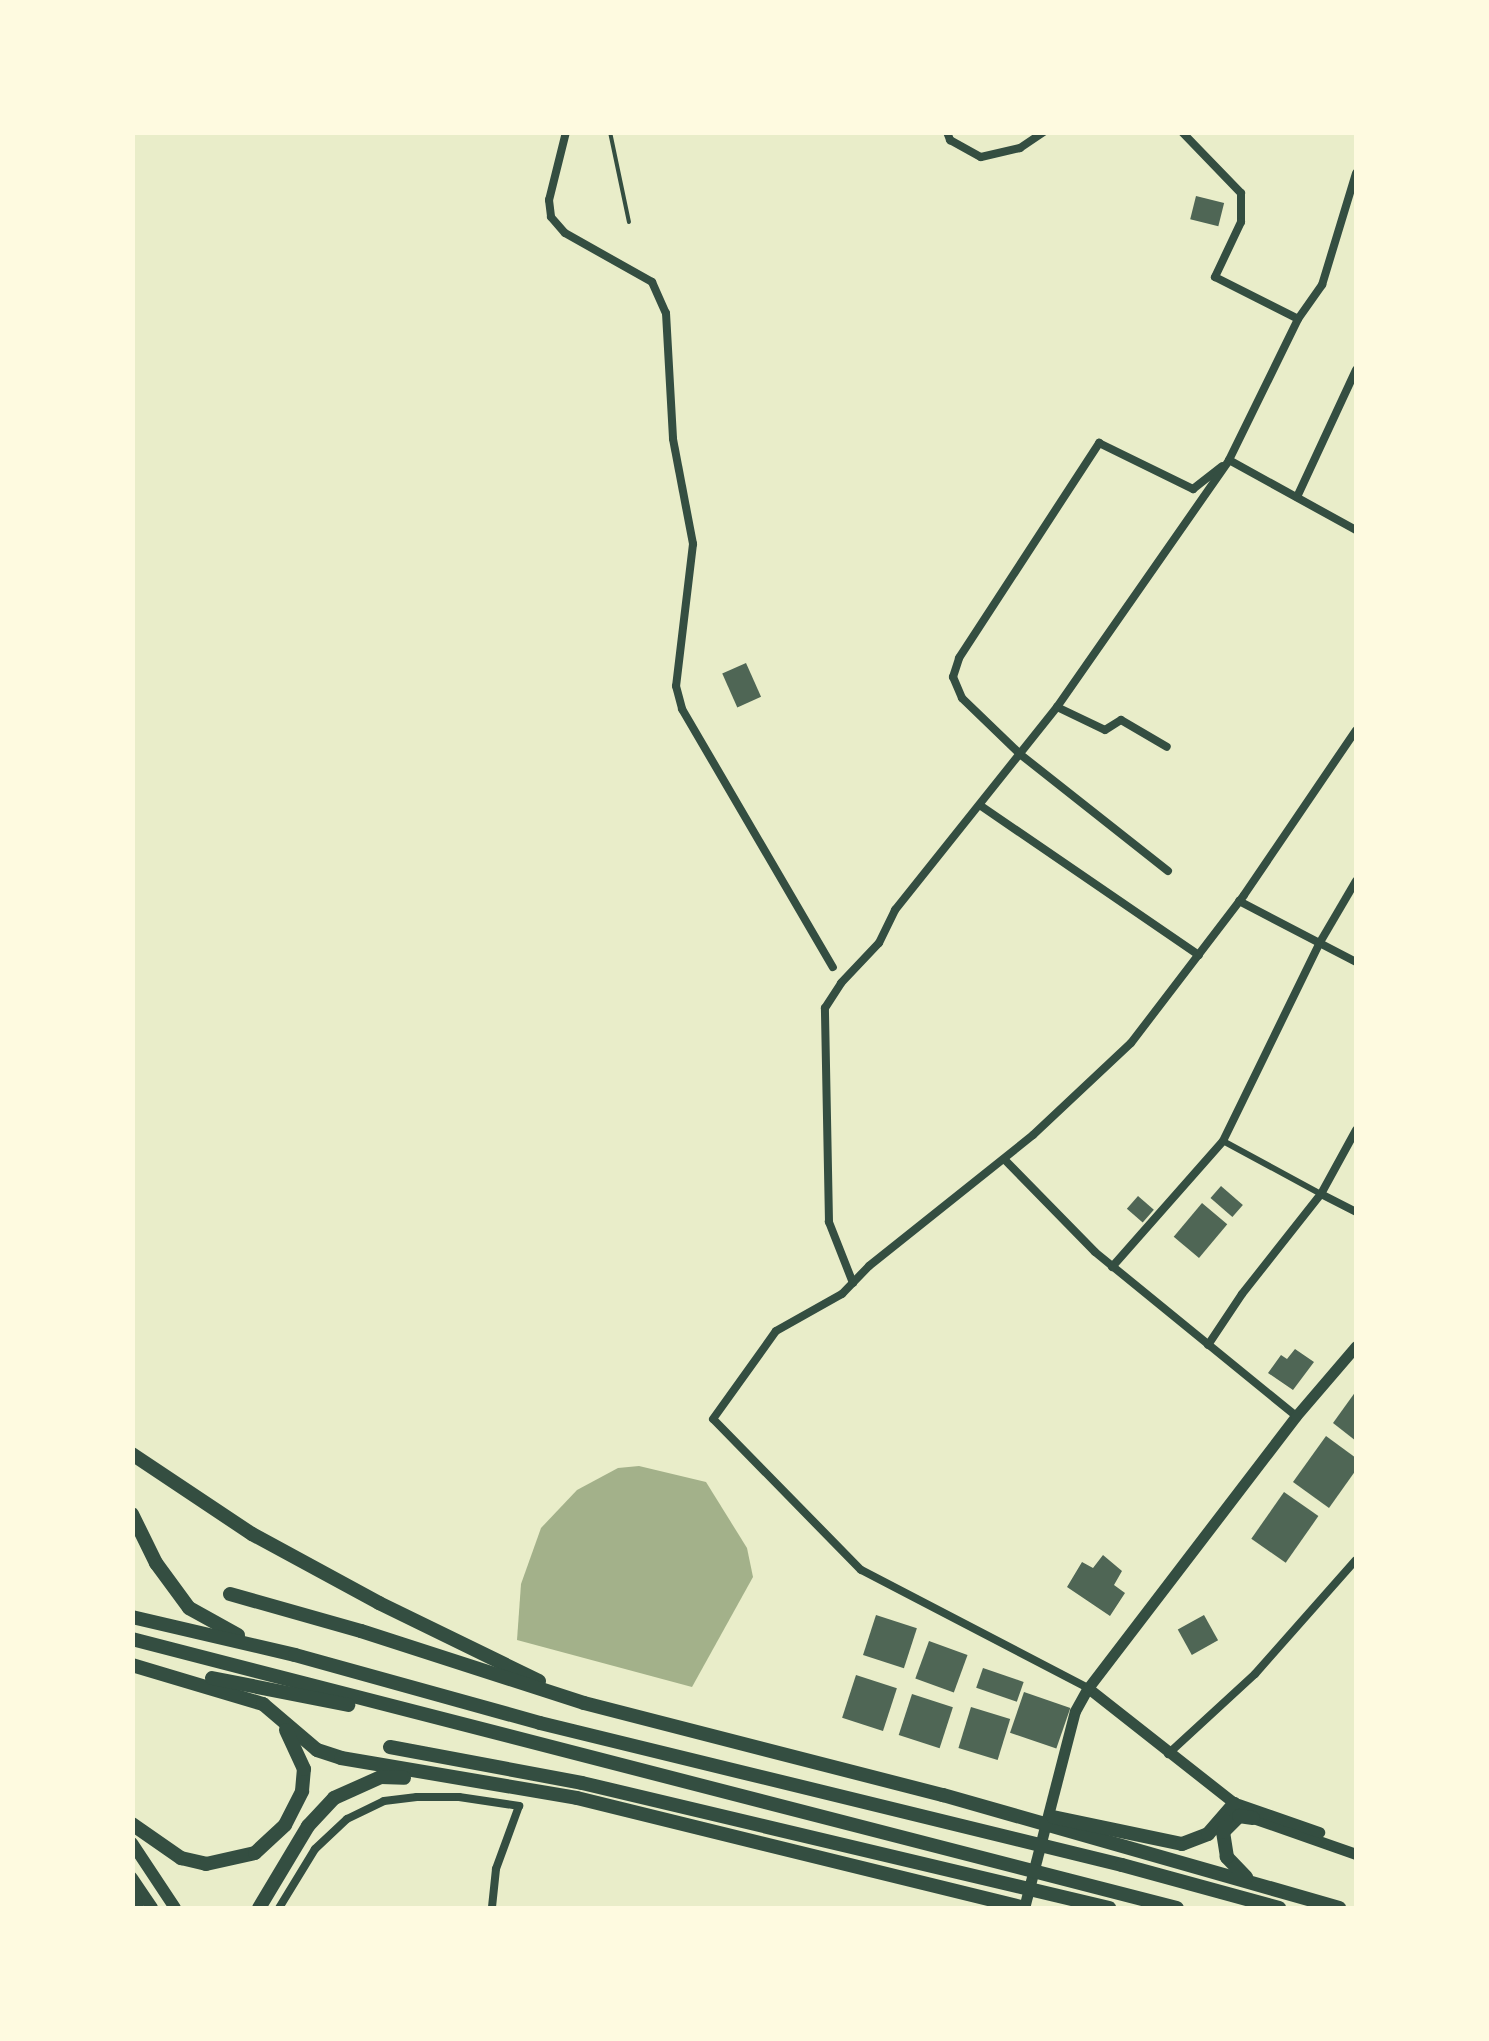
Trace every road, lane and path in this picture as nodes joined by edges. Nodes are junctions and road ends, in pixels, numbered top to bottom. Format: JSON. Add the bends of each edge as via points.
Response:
{"nodes":[{"id":1,"x":566,"y":132,"type":"edge"},
{"id":2,"x":610,"y":132,"type":"edge"},
{"id":3,"x":946,"y":132,"type":"edge"},
{"id":4,"x":1044,"y":132,"type":"edge"},
{"id":5,"x":1182,"y":132,"type":"edge"},
{"id":6,"x":1356,"y":173,"type":"edge"},
{"id":7,"x":629,"y":222,"type":"dead end"},
{"id":8,"x":1298,"y":318,"type":"junction"},
{"id":9,"x":1356,"y":370,"type":"edge"},
{"id":10,"x":1229,"y":460,"type":"junction"},
{"id":11,"x":1297,"y":497,"type":"junction"},
{"id":12,"x":1356,"y":530,"type":"edge"},
{"id":13,"x":1057,"y":707,"type":"junction"},
{"id":14,"x":1356,"y":730,"type":"edge"},
{"id":15,"x":1167,"y":746,"type":"dead end"},
{"id":16,"x":1021,"y":755,"type":"junction"},
{"id":17,"x":981,"y":806,"type":"junction"},
{"id":18,"x":1168,"y":871,"type":"dead end"},
{"id":19,"x":1356,"y":881,"type":"edge"},
{"id":20,"x":1239,"y":901,"type":"junction"},
{"id":21,"x":1319,"y":944,"type":"junction"},
{"id":22,"x":1199,"y":956,"type":"junction"},
{"id":23,"x":1356,"y":962,"type":"edge"},
{"id":24,"x":833,"y":968,"type":"dead end"},
{"id":25,"x":1356,"y":1130,"type":"edge"},
{"id":26,"x":1223,"y":1141,"type":"junction"},
{"id":27,"x":1004,"y":1159,"type":"junction"},
{"id":28,"x":1321,"y":1194,"type":"junction"},
{"id":29,"x":1356,"y":1212,"type":"edge"},
{"id":30,"x":1112,"y":1267,"type":"junction"},
{"id":31,"x":853,"y":1283,"type":"junction"},
{"id":32,"x":1208,"y":1345,"type":"junction"},
{"id":33,"x":1356,"y":1346,"type":"edge"},
{"id":34,"x":1296,"y":1416,"type":"junction"},
{"id":35,"x":132,"y":1454,"type":"edge"},
{"id":36,"x":132,"y":1514,"type":"edge"},
{"id":37,"x":1356,"y":1560,"type":"edge"},
{"id":38,"x":230,"y":1594,"type":"dead end"},
{"id":39,"x":132,"y":1617,"type":"edge"},
{"id":40,"x":132,"y":1639,"type":"edge"},
{"id":41,"x":295,"y":1655,"type":"junction"},
{"id":42,"x":132,"y":1664,"type":"edge"},
{"id":43,"x":1088,"y":1688,"type":"junction"},
{"id":44,"x":252,"y":1700,"type":"junction"},
{"id":45,"x":584,"y":1704,"type":"junction"},
{"id":46,"x":490,"y":1734,"type":"junction"},
{"id":47,"x":390,"y":1747,"type":"dead end"},
{"id":48,"x":1168,"y":1754,"type":"junction"},
{"id":49,"x":470,"y":1779,"type":"junction"},
{"id":50,"x":943,"y":1795,"type":"junction"},
{"id":51,"x":1234,"y":1804,"type":"junction"},
{"id":52,"x":1253,"y":1818,"type":"junction"},
{"id":53,"x":132,"y":1824,"type":"edge"},
{"id":54,"x":132,"y":1843,"type":"edge"},
{"id":55,"x":1356,"y":1848,"type":"edge"},
{"id":56,"x":1250,"y":1881,"type":"junction"},
{"id":57,"x":132,"y":1882,"type":"edge"},
{"id":58,"x":138,"y":1908,"type":"edge"},
{"id":59,"x":152,"y":1908,"type":"edge"},
{"id":60,"x":174,"y":1908,"type":"edge"},
{"id":61,"x":258,"y":1908,"type":"edge"},
{"id":62,"x":279,"y":1908,"type":"edge"},
{"id":63,"x":492,"y":1908,"type":"edge"},
{"id":64,"x":1024,"y":1908,"type":"edge"},
{"id":65,"x":1109,"y":1908,"type":"edge"},
{"id":66,"x":1178,"y":1908,"type":"edge"},
{"id":67,"x":1280,"y":1908,"type":"edge"},
{"id":68,"x":1339,"y":1908,"type":"edge"}],
"edges":[{"from":1,"to":24,"type":"street","via":[[549,200],[556,226],[652,282],[666,313],[673,439],[693,544],[676,686],[682,709]]},
{"from":2,"to":7,"type":"lane"},
{"from":3,"to":4,"type":"street","via":[[980,157],[1020,148]]},
{"from":5,"to":8,"type":"street","via":[[1241,193],[1240,222],[1215,277]]},
{"from":6,"to":8,"type":"street","via":[[1334,256]]},
{"from":8,"to":10,"type":"street"},
{"from":9,"to":11,"type":"street"},
{"from":10,"to":11,"type":"street"},
{"from":10,"to":13,"type":"street"},
{"from":10,"to":16,"type":"street","via":[[1193,489],[1099,443],[953,676],[962,698]]},
{"from":11,"to":12,"type":"street"},
{"from":13,"to":15,"type":"street","via":[[1104,730],[1121,720]]},
{"from":13,"to":16,"type":"street"},
{"from":14,"to":20,"type":"street"},
{"from":16,"to":17,"type":"street"},
{"from":16,"to":18,"type":"street"},
{"from":17,"to":22,"type":"street"},
{"from":17,"to":31,"type":"street","via":[[894,910],[879,942],[826,1008],[830,1222]]},
{"from":19,"to":21,"type":"street"},
{"from":20,"to":21,"type":"street"},
{"from":20,"to":22,"type":"street"},
{"from":21,"to":23,"type":"street"},
{"from":21,"to":26,"type":"street"},
{"from":22,"to":27,"type":"street","via":[[1132,1043]]},
{"from":25,"to":28,"type":"street"},
{"from":26,"to":28,"type":"street"},
{"from":26,"to":30,"type":"street"},
{"from":27,"to":30,"type":"street"},
{"from":27,"to":31,"type":"street"},
{"from":28,"to":29,"type":"street"},
{"from":28,"to":32,"type":"street"},
{"from":30,"to":32,"type":"street"},
{"from":31,"to":43,"type":"street","via":[[776,1331],[713,1419],[862,1570]]},
{"from":32,"to":34,"type":"street"},
{"from":33,"to":34,"type":"main road"},
{"from":34,"to":43,"type":"main road"},
{"from":35,"to":45,"type":"highway","via":[[379,1604]]},
{"from":36,"to":41,"type":"highway","via":[[189,1608],[233,1633]]},
{"from":37,"to":48,"type":"street","via":[[1255,1674]]},
{"from":38,"to":45,"type":"highway"},
{"from":39,"to":41,"type":"highway"},
{"from":40,"to":46,"type":"highway"},
{"from":41,"to":67,"type":"highway"},
{"from":42,"to":44,"type":"highway"},
{"from":42,"to":46,"type":"highway"},
{"from":43,"to":48,"type":"main road"},
{"from":43,"to":64,"type":"main road","via":[[1075,1711]]},
{"from":44,"to":49,"type":"highway","via":[[273,1709],[317,1750]]},
{"from":44,"to":53,"type":"highway","via":[[287,1731],[304,1769],[294,1810],[272,1841],[255,1853],[206,1864],[181,1858]]},
{"from":45,"to":50,"type":"highway"},
{"from":46,"to":66,"type":"highway"},
{"from":47,"to":65,"type":"highway","via":[[618,1791]]},
{"from":48,"to":51,"type":"main road"},
{"from":49,"to":61,"type":"highway","via":[[381,1776],[334,1798],[308,1826]]},
{"from":49,"to":64,"type":"highway","via":[[596,1802]]},
{"from":50,"to":51,"type":"highway","via":[[1182,1844],[1208,1834]]},
{"from":50,"to":56,"type":"highway"},
{"from":51,"to":52,"type":"main road"},
{"from":51,"to":55,"type":"main road"},
{"from":52,"to":55,"type":"main road"},
{"from":52,"to":56,"type":"highway","via":[[1230,1821],[1222,1845]]},
{"from":54,"to":60,"type":"main road"},
{"from":56,"to":68,"type":"highway"},
{"from":57,"to":58,"type":"main road"},
{"from":57,"to":59,"type":"main road"},
{"from":62,"to":63,"type":"street","via":[[315,1849],[347,1820],[384,1801],[459,1797],[518,1806],[496,1869]]}]}
